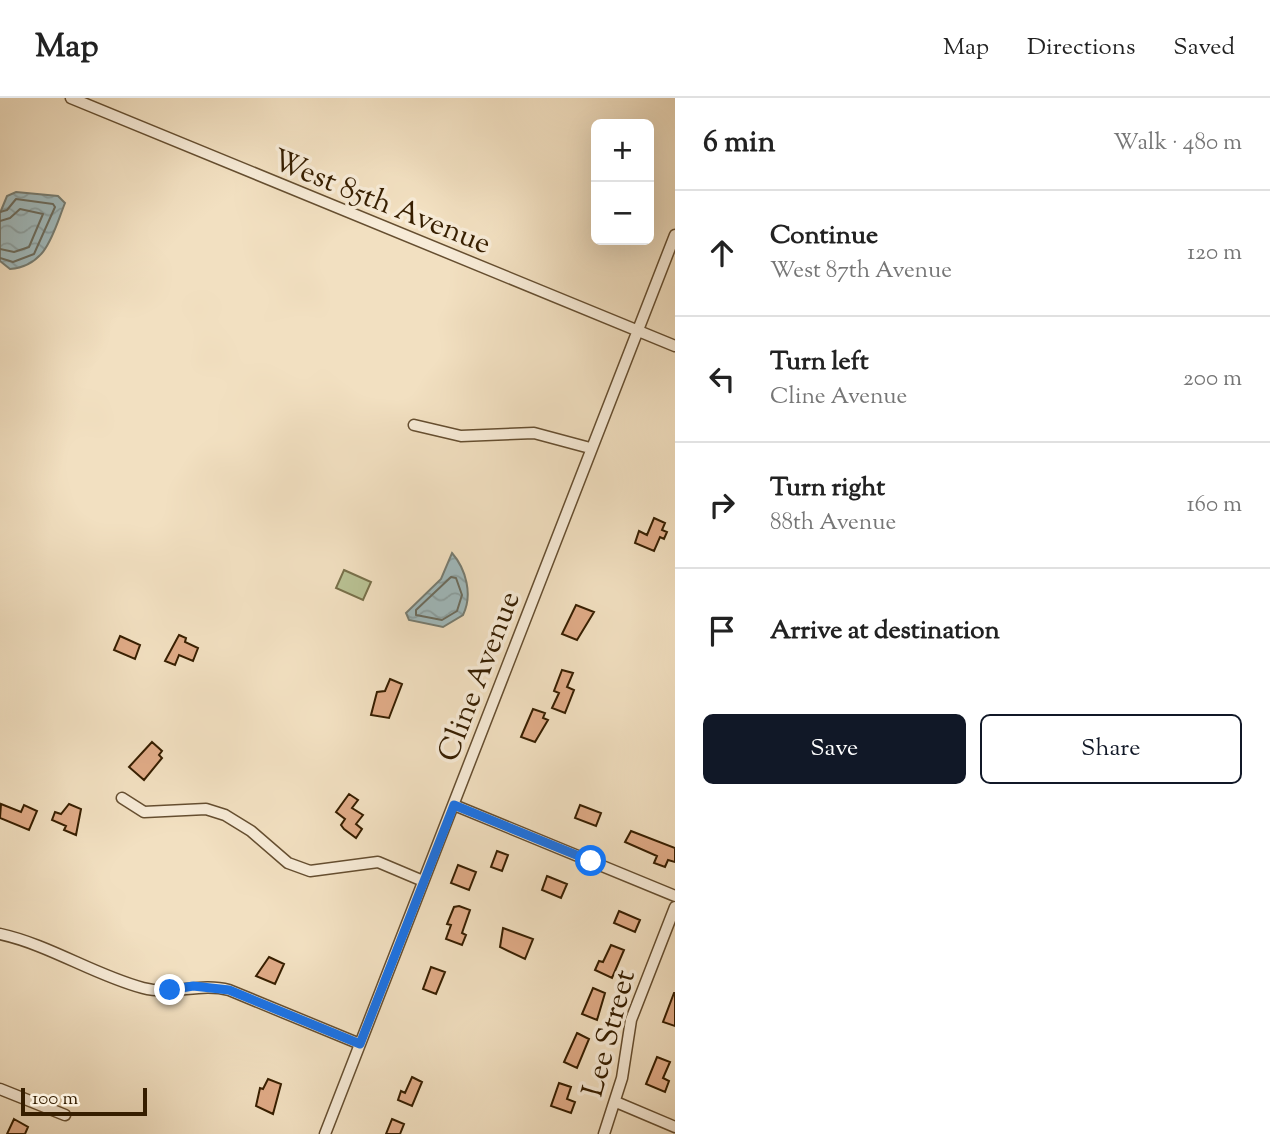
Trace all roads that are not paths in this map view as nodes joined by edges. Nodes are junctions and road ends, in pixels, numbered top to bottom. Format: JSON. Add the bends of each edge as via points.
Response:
{"nodes":[{"id":1,"x":71,"y":98,"type":"edge"},
{"id":2,"x":675,"y":235,"type":"edge"},
{"id":3,"x":637,"y":331,"type":"junction"},
{"id":4,"x":675,"y":346,"type":"edge"},
{"id":5,"x":414,"y":425,"type":"dead end"},
{"id":6,"x":590,"y":448,"type":"junction"},
{"id":7,"x":122,"y":798,"type":"dead end"},
{"id":8,"x":454,"y":805,"type":"junction"},
{"id":9,"x":423,"y":881,"type":"junction"},
{"id":10,"x":675,"y":896,"type":"edge"},
{"id":11,"x":675,"y":907,"type":"edge"},
{"id":12,"x":0,"y":934,"type":"edge"},
{"id":13,"x":360,"y":1044,"type":"junction"},
{"id":14,"x":0,"y":1089,"type":"edge"},
{"id":15,"x":616,"y":1102,"type":"junction"},
{"id":16,"x":65,"y":1115,"type":"dead end"},
{"id":17,"x":675,"y":1127,"type":"edge"},
{"id":18,"x":326,"y":1134,"type":"edge"},
{"id":19,"x":604,"y":1134,"type":"edge"}],
"edges":[{"from":1,"to":3,"type":"street","name":"West 85th Avenue"},
{"from":2,"to":3,"type":"street","name":"Cline Avenue"},
{"from":3,"to":4,"type":"street","name":"West 85th Avenue"},
{"from":3,"to":6,"type":"street","name":"Cline Avenue"},
{"from":5,"to":6,"type":"street","via":[[461,436],[534,433]]},
{"from":6,"to":8,"type":"street","name":"Cline Avenue"},
{"from":7,"to":9,"type":"street","via":[[144,812],[206,809],[226,815],[288,863],[310,871],[377,862]]},
{"from":8,"to":9,"type":"street","name":"Cline Avenue"},
{"from":8,"to":10,"type":"street"},
{"from":9,"to":13,"type":"street","name":"Cline Avenue"},
{"from":11,"to":15,"type":"street","name":"Lee Street","via":[[631,1020]]},
{"from":12,"to":13,"type":"street","via":[[141,988],[214,986],[229,990]]},
{"from":13,"to":18,"type":"street","name":"Cline Avenue"},
{"from":14,"to":16,"type":"street"},
{"from":15,"to":17,"type":"street"},
{"from":15,"to":19,"type":"street","name":"Lee Street"}]}
